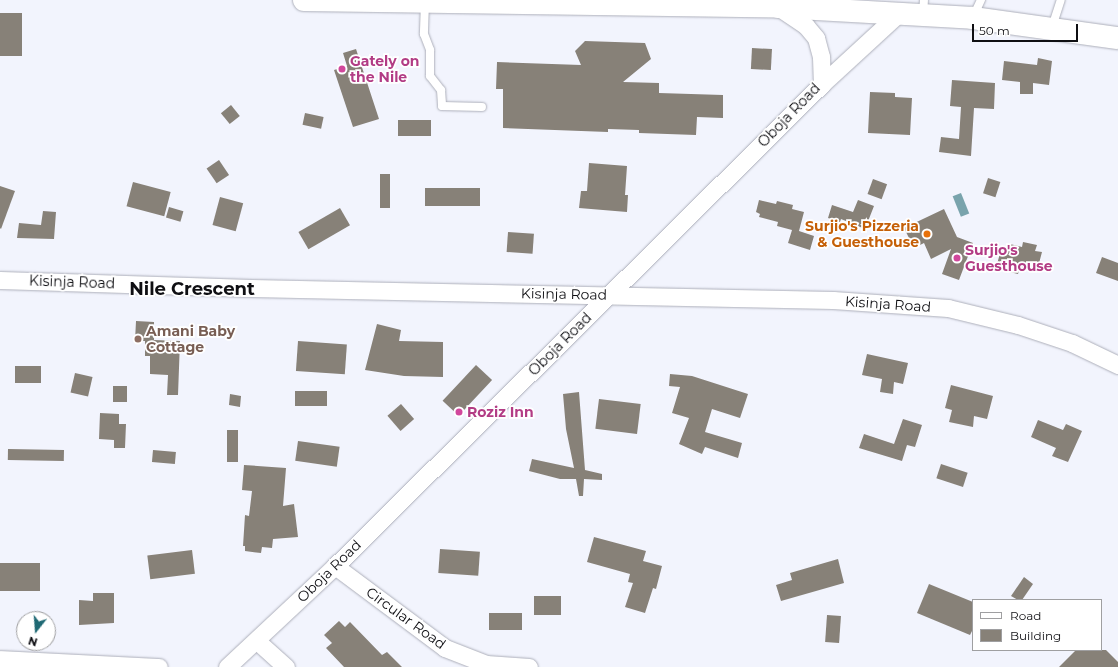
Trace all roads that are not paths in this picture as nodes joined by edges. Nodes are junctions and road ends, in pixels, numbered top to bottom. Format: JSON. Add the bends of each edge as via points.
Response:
{"nodes":[{"id":1,"x":304,"y":0,"type":"edge"},
{"id":2,"x":1061,"y":0,"type":"edge"},
{"id":3,"x":425,"y":1,"type":"junction"},
{"id":4,"x":772,"y":5,"type":"edge"},
{"id":5,"x":858,"y":6,"type":"edge"},
{"id":6,"x":924,"y":8,"type":"edge"},
{"id":7,"x":977,"y":9,"type":"edge"},
{"id":8,"x":898,"y":14,"type":"junction"},
{"id":9,"x":1052,"y":28,"type":"junction"},
{"id":10,"x":1118,"y":38,"type":"edge"},
{"id":11,"x":822,"y":84,"type":"junction"},
{"id":12,"x":482,"y":107,"type":"dead end"},
{"id":13,"x":0,"y":280,"type":"edge"},
{"id":14,"x":609,"y":295,"type":"junction"},
{"id":15,"x":1118,"y":365,"type":"edge"},
{"id":16,"x":335,"y":566,"type":"junction"},
{"id":17,"x":257,"y":641,"type":"junction"},
{"id":18,"x":0,"y":659,"type":"edge"},
{"id":19,"x":159,"y":667,"type":"edge"},
{"id":20,"x":227,"y":667,"type":"edge"},
{"id":21,"x":286,"y":667,"type":"edge"},
{"id":22,"x":529,"y":667,"type":"edge"}],
"edges":[{"from":1,"to":3,"type":"street"},
{"from":2,"to":9,"type":"lane"},
{"from":3,"to":4,"type":"street"},
{"from":3,"to":12,"type":"lane","via":[[424,34],[430,50],[430,76],[441,90],[442,106]]},
{"from":4,"to":5,"type":"street"},
{"from":4,"to":11,"type":"street","name":"Oboja Road","via":[[806,26],[816,38],[821,57]]},
{"from":5,"to":8,"type":"street"},
{"from":6,"to":7,"type":"street"},
{"from":6,"to":8,"type":"street"},
{"from":7,"to":9,"type":"street"},
{"from":8,"to":11,"type":"street"},
{"from":9,"to":10,"type":"street"},
{"from":11,"to":14,"type":"street","name":"Oboja Road"},
{"from":13,"to":14,"type":"street","name":"Kisinja Road"},
{"from":14,"to":15,"type":"street","name":"Kisinja Road","via":[[833,300],[948,308],[1072,343]]},
{"from":14,"to":16,"type":"street","name":"Oboja Road"},
{"from":16,"to":17,"type":"street","name":"Oboja Road"},
{"from":16,"to":22,"type":"street","name":"Circular Road","via":[[445,648],[486,664]]},
{"from":17,"to":20,"type":"street","name":"Oboja Road"},
{"from":17,"to":21,"type":"street"},
{"from":18,"to":19,"type":"street"}]}
